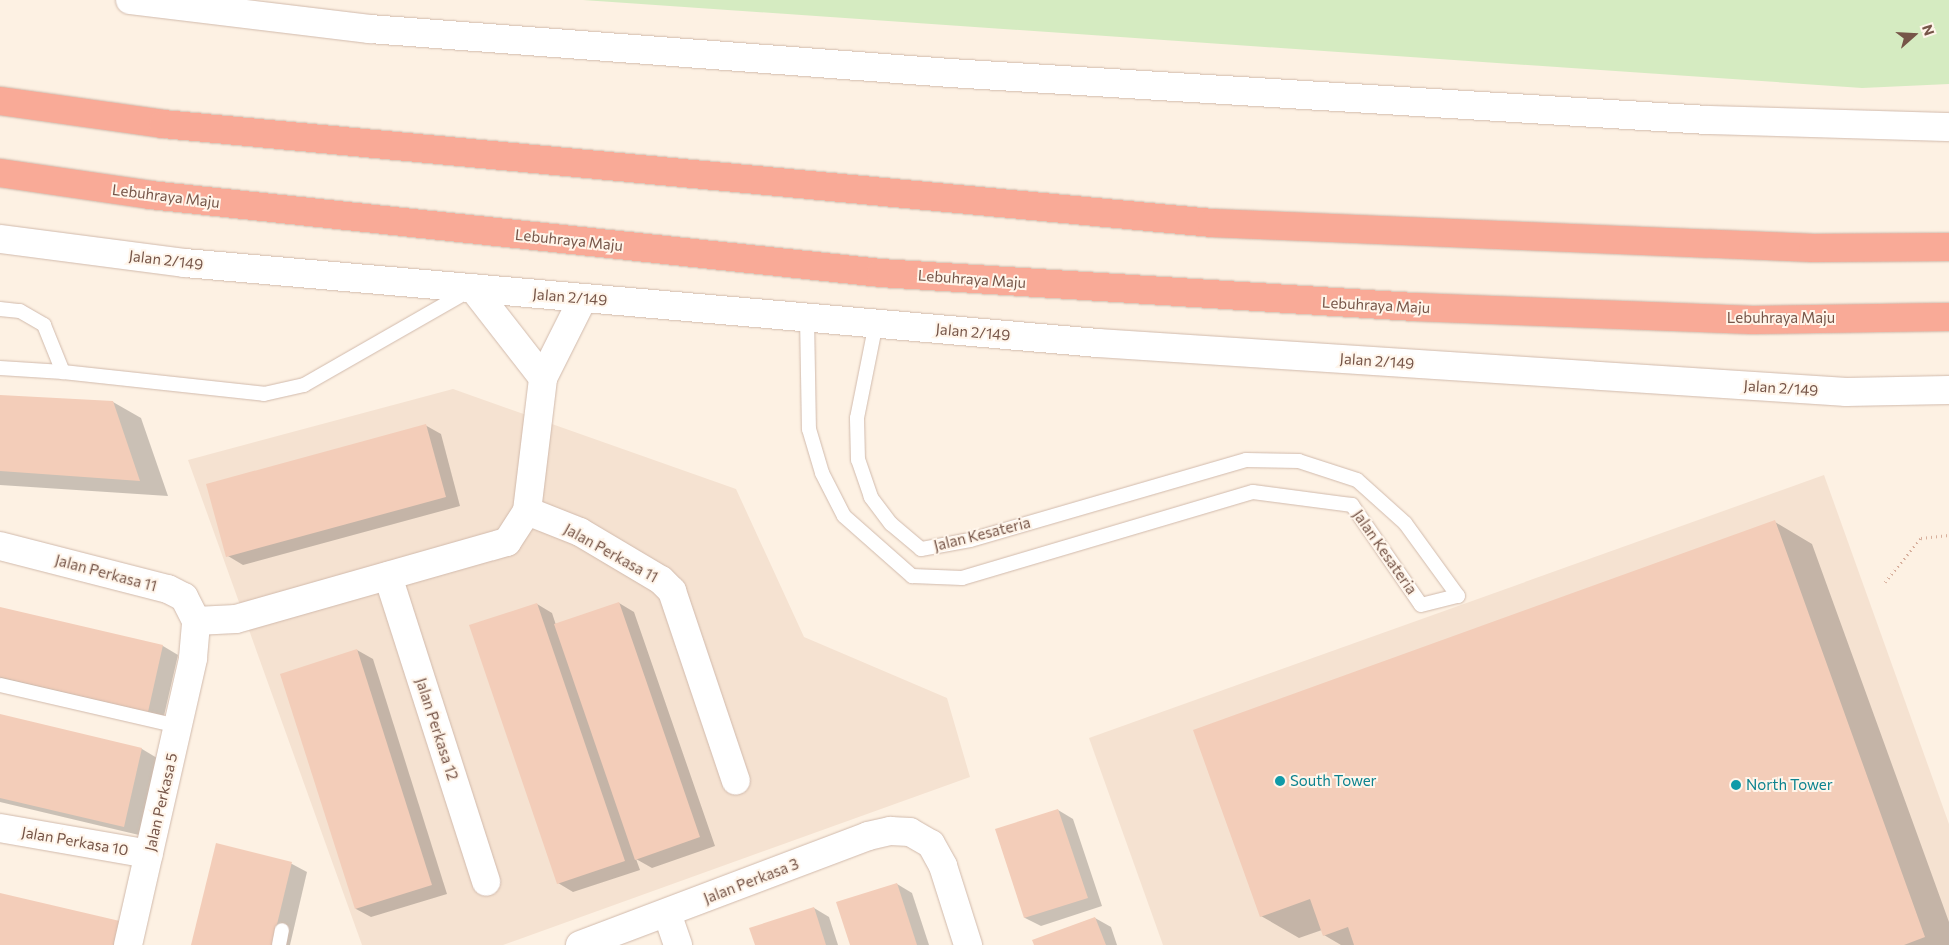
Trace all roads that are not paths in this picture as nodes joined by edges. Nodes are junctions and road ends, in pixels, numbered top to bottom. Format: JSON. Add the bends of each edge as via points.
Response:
{"nodes":[{"id":1,"x":130,"y":0,"type":"edge"},
{"id":2,"x":0,"y":101,"type":"edge"},
{"id":3,"x":1949,"y":127,"type":"edge"},
{"id":4,"x":0,"y":173,"type":"edge"},
{"id":5,"x":0,"y":238,"type":"edge"},
{"id":6,"x":1949,"y":246,"type":"edge"},
{"id":7,"x":473,"y":288,"type":"junction"},
{"id":8,"x":583,"y":298,"type":"junction"},
{"id":9,"x":0,"y":309,"type":"edge"},
{"id":10,"x":1949,"y":317,"type":"edge"},
{"id":11,"x":807,"y":318,"type":"junction"},
{"id":12,"x":876,"y":323,"type":"junction"},
{"id":13,"x":0,"y":368,"type":"edge"},
{"id":14,"x":63,"y":372,"type":"junction"},
{"id":15,"x":543,"y":378,"type":"junction"},
{"id":16,"x":1949,"y":390,"type":"edge"},
{"id":17,"x":527,"y":511,"type":"junction"},
{"id":18,"x":0,"y":546,"type":"edge"},
{"id":19,"x":388,"y":576,"type":"junction"},
{"id":20,"x":196,"y":621,"type":"junction"},
{"id":21,"x":0,"y":685,"type":"edge"},
{"id":22,"x":178,"y":726,"type":"junction"},
{"id":23,"x":736,"y":780,"type":"dead end"},
{"id":24,"x":0,"y":828,"type":"edge"},
{"id":25,"x":149,"y":854,"type":"junction"},
{"id":26,"x":486,"y":882,"type":"dead end"},
{"id":27,"x":667,"y":913,"type":"junction"},
{"id":28,"x":282,"y":930,"type":"dead end"},
{"id":29,"x":128,"y":945,"type":"edge"},
{"id":30,"x":279,"y":945,"type":"edge"},
{"id":31,"x":580,"y":945,"type":"edge"},
{"id":32,"x":678,"y":945,"type":"edge"},
{"id":33,"x":968,"y":945,"type":"edge"}],
"edges":[{"from":1,"to":3,"type":"main road","via":[[370,29],[950,73],[1707,120]]},
{"from":2,"to":6,"type":"highway","via":[[163,124],[1212,223],[1813,248]]},
{"from":4,"to":10,"type":"highway","name":"Lebuhraya Maju","via":[[150,195],[881,273],[1414,308],[1753,320]]},
{"from":5,"to":7,"type":"main road","name":"Jalan 2/149","via":[[185,263]]},
{"from":7,"to":8,"type":"main road","name":"Jalan 2/149"},
{"from":7,"to":14,"type":"lane","via":[[304,385],[264,394]]},
{"from":7,"to":15,"type":"main road"},
{"from":8,"to":11,"type":"main road","name":"Jalan 2/149"},
{"from":8,"to":15,"type":"main road"},
{"from":9,"to":14,"type":"lane","via":[[20,311],[44,326]]},
{"from":11,"to":12,"type":"main road","name":"Jalan 2/149"},
{"from":11,"to":12,"type":"lane","name":"Jalan Kesateria","via":[[809,429],[822,474],[844,516],[912,576],[962,578],[1253,492],[1352,504],[1422,605],[1458,596],[1405,523],[1357,480],[1299,461],[1246,460],[970,540],[921,548],[891,524],[871,497],[858,460],[857,418]]},
{"from":12,"to":16,"type":"main road","name":"Jalan 2/149","via":[[1098,343],[1846,392]]},
{"from":13,"to":14,"type":"lane"},
{"from":15,"to":17,"type":"main road"},
{"from":17,"to":19,"type":"main road","via":[[506,542]]},
{"from":17,"to":23,"type":"main road","name":"Jalan Perkasa 11","via":[[580,532],[661,580],[672,591]]},
{"from":18,"to":20,"type":"main road","name":"Jalan Perkasa 11","via":[[168,589],[184,597]]},
{"from":19,"to":20,"type":"main road","via":[[236,619]]},
{"from":19,"to":26,"type":"main road","name":"Jalan Perkasa 12"},
{"from":20,"to":22,"type":"main road","name":"Jalan Perkasa 5","via":[[193,658]]},
{"from":21,"to":22,"type":"lane"},
{"from":22,"to":25,"type":"main road","name":"Jalan Perkasa 5"},
{"from":24,"to":25,"type":"main road","name":"Jalan Perkasa 10"},
{"from":25,"to":29,"type":"main road","name":"Jalan Perkasa 5"},
{"from":27,"to":31,"type":"main road","name":"Jalan Perkasa 3"},
{"from":27,"to":32,"type":"main road"},
{"from":27,"to":33,"type":"main road","name":"Jalan Perkasa 3","via":[[868,836],[890,831],[910,832],[931,844],[943,866]]},
{"from":28,"to":30,"type":"lane"}]}
